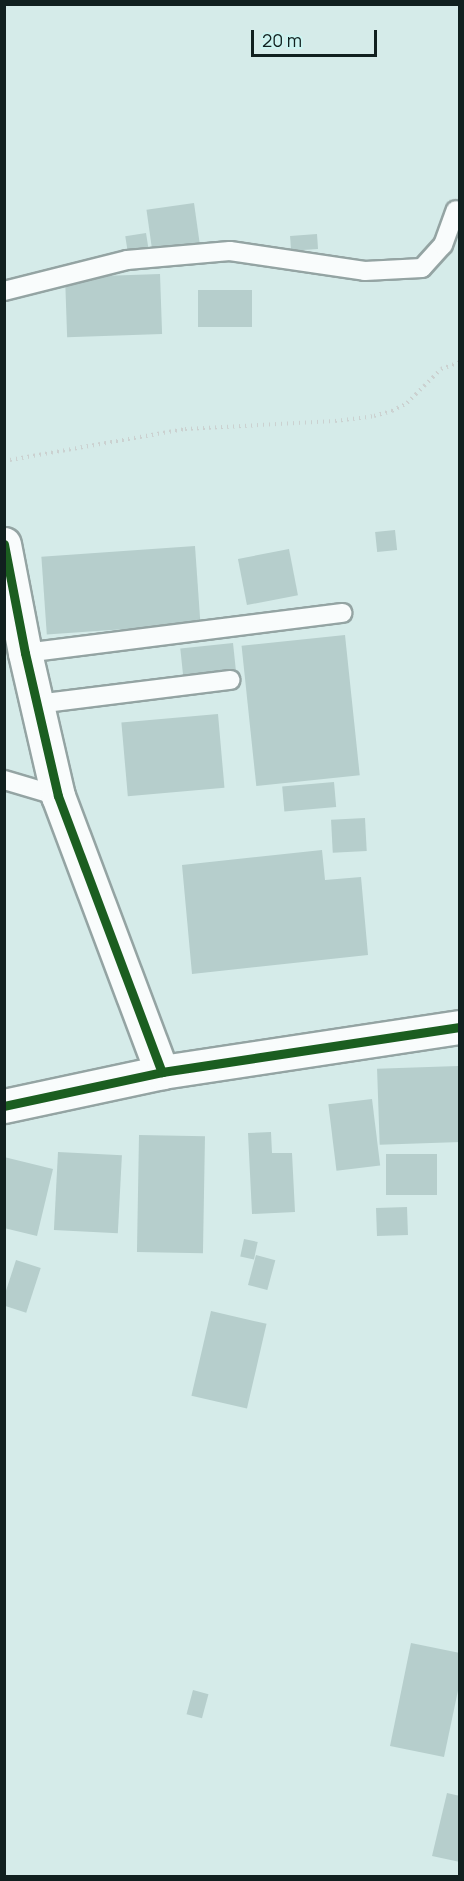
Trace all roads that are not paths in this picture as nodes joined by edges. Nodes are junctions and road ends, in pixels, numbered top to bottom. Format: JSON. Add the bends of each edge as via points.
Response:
{"nodes":[{"id":1,"x":456,"y":210,"type":"dead end"},
{"id":2,"x":4,"y":291,"type":"edge"},
{"id":3,"x":5,"y":549,"type":"edge"},
{"id":4,"x":342,"y":614,"type":"dead end"},
{"id":5,"x":25,"y":653,"type":"junction"},
{"id":6,"x":231,"y":680,"type":"dead end"},
{"id":7,"x":37,"y":704,"type":"junction"},
{"id":8,"x":4,"y":780,"type":"edge"},
{"id":9,"x":58,"y":796,"type":"junction"},
{"id":10,"x":459,"y":1027,"type":"edge"},
{"id":11,"x":162,"y":1072,"type":"junction"},
{"id":12,"x":4,"y":1106,"type":"edge"}],
"edges":[{"from":1,"to":2,"type":"lane","via":[[443,245],[422,268],[365,271],[230,251],[127,260]]},
{"from":3,"to":5,"type":"street"},
{"from":4,"to":5,"type":"lane"},
{"from":5,"to":7,"type":"street"},
{"from":6,"to":7,"type":"lane"},
{"from":7,"to":9,"type":"street"},
{"from":8,"to":9,"type":"lane"},
{"from":9,"to":11,"type":"street"},
{"from":10,"to":11,"type":"street"},
{"from":11,"to":12,"type":"street"}]}
